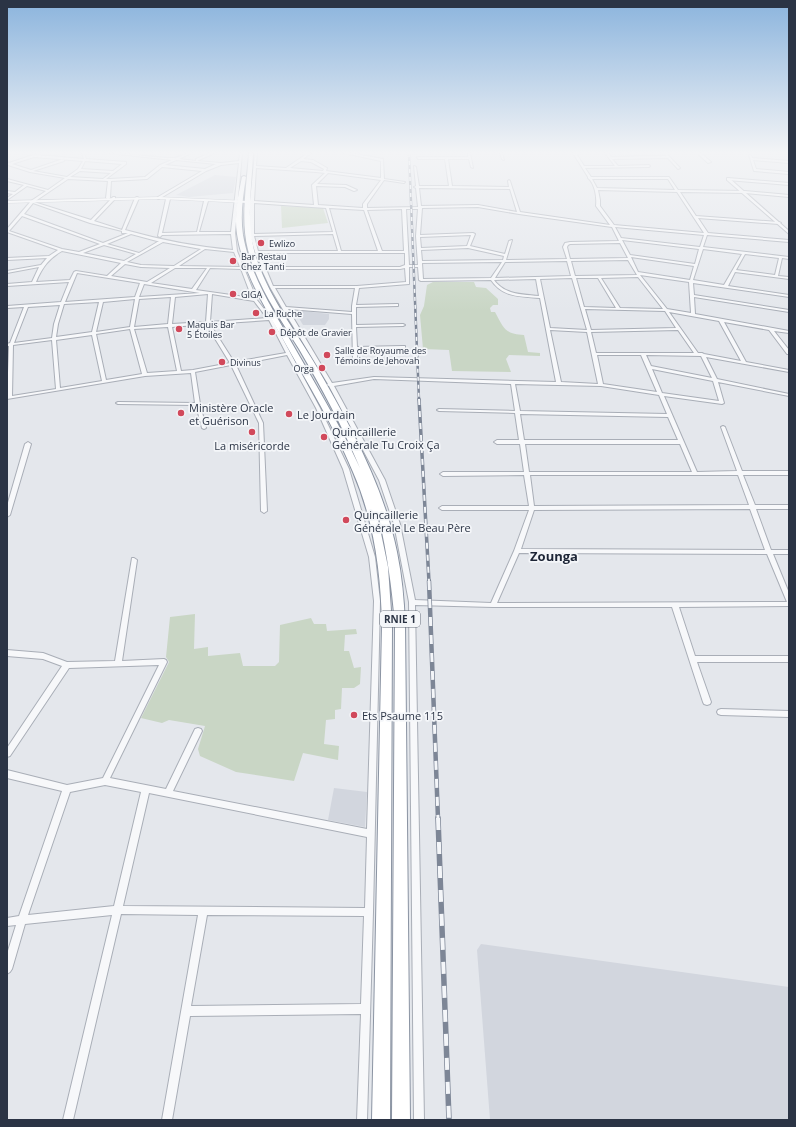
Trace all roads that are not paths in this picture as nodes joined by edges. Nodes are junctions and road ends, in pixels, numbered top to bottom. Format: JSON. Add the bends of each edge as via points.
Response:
{"nodes":[{"id":1,"x":29,"y":206,"type":"edge"},
{"id":2,"x":43,"y":206,"type":"edge"},
{"id":3,"x":105,"y":206,"type":"edge"},
{"id":4,"x":134,"y":206,"type":"edge"},
{"id":5,"x":167,"y":206,"type":"edge"},
{"id":6,"x":205,"y":206,"type":"edge"},
{"id":7,"x":243,"y":206,"type":"edge"},
{"id":8,"x":244,"y":206,"type":"edge"},
{"id":9,"x":244,"y":206,"type":"edge"},
{"id":10,"x":245,"y":206,"type":"edge"},
{"id":11,"x":309,"y":206,"type":"edge"},
{"id":12,"x":316,"y":206,"type":"joint"},
{"id":13,"x":365,"y":206,"type":"edge"},
{"id":14,"x":517,"y":206,"type":"edge"},
{"id":15,"x":598,"y":206,"type":"edge"},
{"id":16,"x":687,"y":206,"type":"edge"},
{"id":17,"x":759,"y":206,"type":"edge"},
{"id":18,"x":327,"y":207,"type":"junction"},
{"id":19,"x":420,"y":207,"type":"junction"},
{"id":20,"x":365,"y":209,"type":"junction"},
{"id":21,"x":404,"y":209,"type":"junction"},
{"id":22,"x":519,"y":213,"type":"junction"},
{"id":23,"x":21,"y":214,"type":"junction"},
{"id":24,"x":695,"y":217,"type":"junction"},
{"id":25,"x":91,"y":222,"type":"junction"},
{"id":26,"x":779,"y":223,"type":"junction"},
{"id":27,"x":613,"y":226,"type":"junction"},
{"id":28,"x":123,"y":232,"type":"junction"},
{"id":29,"x":198,"y":232,"type":"junction"},
{"id":30,"x":233,"y":233,"type":"junction"},
{"id":31,"x":334,"y":233,"type":"junction"},
{"id":32,"x":706,"y":233,"type":"junction"},
{"id":33,"x":789,"y":233,"type":"edge"},
{"id":34,"x":129,"y":234,"type":"junction"},
{"id":35,"x":161,"y":234,"type":"junction"},
{"id":36,"x":252,"y":235,"type":"junction"},
{"id":37,"x":418,"y":236,"type":"junction"},
{"id":38,"x":158,"y":240,"type":"junction"},
{"id":39,"x":162,"y":241,"type":"junction"},
{"id":40,"x":511,"y":241,"type":"dead end"},
{"id":41,"x":621,"y":241,"type":"junction"},
{"id":42,"x":789,"y":241,"type":"edge"},
{"id":43,"x":103,"y":244,"type":"junction"},
{"id":44,"x":468,"y":247,"type":"junction"},
{"id":45,"x":701,"y":248,"type":"junction"},
{"id":46,"x":203,"y":249,"type":"junction"},
{"id":47,"x":419,"y":249,"type":"junction"},
{"id":48,"x":61,"y":250,"type":"junction"},
{"id":49,"x":235,"y":251,"type":"junction"},
{"id":50,"x":257,"y":252,"type":"junction"},
{"id":51,"x":340,"y":252,"type":"junction"},
{"id":52,"x":380,"y":252,"type":"junction"},
{"id":53,"x":406,"y":252,"type":"junction"},
{"id":54,"x":744,"y":253,"type":"junction"},
{"id":55,"x":78,"y":254,"type":"junction"},
{"id":56,"x":139,"y":254,"type":"junction"},
{"id":57,"x":506,"y":255,"type":"junction"},
{"id":58,"x":48,"y":257,"type":"junction"},
{"id":59,"x":782,"y":257,"type":"junction"},
{"id":60,"x":628,"y":258,"type":"junction"},
{"id":61,"x":789,"y":258,"type":"edge"},
{"id":62,"x":7,"y":259,"type":"edge"},
{"id":63,"x":569,"y":259,"type":"junction"},
{"id":64,"x":504,"y":261,"type":"junction"},
{"id":65,"x":125,"y":262,"type":"junction"},
{"id":66,"x":420,"y":264,"type":"junction"},
{"id":67,"x":696,"y":265,"type":"junction"},
{"id":68,"x":41,"y":266,"type":"junction"},
{"id":69,"x":407,"y":266,"type":"junction"},
{"id":70,"x":173,"y":267,"type":"junction"},
{"id":71,"x":209,"y":268,"type":"junction"},
{"id":72,"x":241,"y":268,"type":"junction"},
{"id":73,"x":263,"y":268,"type":"junction"},
{"id":74,"x":734,"y":271,"type":"junction"},
{"id":75,"x":7,"y":272,"type":"edge"},
{"id":76,"x":638,"y":274,"type":"junction"},
{"id":77,"x":109,"y":276,"type":"junction"},
{"id":78,"x":776,"y":276,"type":"junction"},
{"id":79,"x":599,"y":277,"type":"junction"},
{"id":80,"x":574,"y":278,"type":"junction"},
{"id":81,"x":789,"y":278,"type":"edge"},
{"id":82,"x":538,"y":279,"type":"junction"},
{"id":83,"x":492,"y":280,"type":"junction"},
{"id":84,"x":71,"y":281,"type":"junction"},
{"id":85,"x":691,"y":282,"type":"junction"},
{"id":86,"x":142,"y":283,"type":"junction"},
{"id":87,"x":148,"y":283,"type":"junction"},
{"id":88,"x":33,"y":284,"type":"junction"},
{"id":89,"x":7,"y":285,"type":"edge"},
{"id":90,"x":272,"y":287,"type":"junction"},
{"id":91,"x":357,"y":287,"type":"junction"},
{"id":92,"x":725,"y":287,"type":"junction"},
{"id":93,"x":194,"y":290,"type":"junction"},
{"id":94,"x":210,"y":293,"type":"junction"},
{"id":95,"x":173,"y":295,"type":"junction"},
{"id":96,"x":692,"y":296,"type":"junction"},
{"id":97,"x":789,"y":296,"type":"edge"},
{"id":98,"x":542,"y":297,"type":"junction"},
{"id":99,"x":137,"y":298,"type":"junction"},
{"id":100,"x":101,"y":300,"type":"junction"},
{"id":101,"x":255,"y":300,"type":"junction"},
{"id":102,"x":63,"y":302,"type":"junction"},
{"id":103,"x":397,"y":304,"type":"dead end"},
{"id":104,"x":27,"y":305,"type":"junction"},
{"id":105,"x":7,"y":306,"type":"edge"},
{"id":106,"x":354,"y":306,"type":"junction"},
{"id":107,"x":284,"y":308,"type":"junction"},
{"id":108,"x":582,"y":308,"type":"junction"},
{"id":109,"x":619,"y":309,"type":"junction"},
{"id":110,"x":666,"y":310,"type":"junction"},
{"id":111,"x":789,"y":311,"type":"edge"},
{"id":112,"x":354,"y":313,"type":"junction"},
{"id":113,"x":693,"y":315,"type":"junction"},
{"id":114,"x":270,"y":319,"type":"junction"},
{"id":115,"x":720,"y":320,"type":"junction"},
{"id":116,"x":208,"y":324,"type":"junction"},
{"id":117,"x":403,"y":325,"type":"dead end"},
{"id":118,"x":170,"y":326,"type":"junction"},
{"id":119,"x":354,"y":326,"type":"junction"},
{"id":120,"x":132,"y":328,"type":"junction"},
{"id":121,"x":770,"y":328,"type":"junction"},
{"id":122,"x":678,"y":329,"type":"junction"},
{"id":123,"x":548,"y":330,"type":"junction"},
{"id":124,"x":589,"y":331,"type":"junction"},
{"id":125,"x":789,"y":332,"type":"edge"},
{"id":126,"x":94,"y":333,"type":"junction"},
{"id":127,"x":54,"y":339,"type":"junction"},
{"id":128,"x":9,"y":345,"type":"edge"},
{"id":129,"x":403,"y":347,"type":"dead end"},
{"id":130,"x":354,"y":348,"type":"junction"},
{"id":131,"x":789,"y":352,"type":"edge"},
{"id":132,"x":288,"y":354,"type":"junction"},
{"id":133,"x":594,"y":354,"type":"junction"},
{"id":134,"x":643,"y":354,"type":"junction"},
{"id":135,"x":699,"y":354,"type":"junction"},
{"id":136,"x":355,"y":361,"type":"dead end"},
{"id":137,"x":744,"y":362,"type":"junction"},
{"id":138,"x":233,"y":364,"type":"junction"},
{"id":139,"x":648,"y":367,"type":"junction"},
{"id":140,"x":193,"y":371,"type":"junction"},
{"id":141,"x":789,"y":371,"type":"edge"},
{"id":142,"x":179,"y":372,"type":"junction"},
{"id":143,"x":145,"y":375,"type":"junction"},
{"id":144,"x":715,"y":380,"type":"junction"},
{"id":145,"x":104,"y":381,"type":"junction"},
{"id":146,"x":513,"y":383,"type":"junction"},
{"id":147,"x":558,"y":384,"type":"junction"},
{"id":148,"x":327,"y":385,"type":"junction"},
{"id":149,"x":601,"y":385,"type":"junction"},
{"id":150,"x":58,"y":390,"type":"junction"},
{"id":151,"x":659,"y":393,"type":"junction"},
{"id":152,"x":789,"y":394,"type":"edge"},
{"id":153,"x":9,"y":398,"type":"edge"},
{"id":154,"x":118,"y":403,"type":"dead end"},
{"id":155,"x":198,"y":404,"type":"junction"},
{"id":156,"x":440,"y":410,"type":"dead end"},
{"id":157,"x":518,"y":412,"type":"junction"},
{"id":158,"x":669,"y":416,"type":"junction"},
{"id":159,"x":723,"y":427,"type":"dead end"},
{"id":160,"x":204,"y":428,"type":"dead end"},
{"id":161,"x":497,"y":442,"type":"dead end"},
{"id":162,"x":522,"y":442,"type":"junction"},
{"id":163,"x":681,"y":442,"type":"junction"},
{"id":164,"x":28,"y":444,"type":"dead end"},
{"id":165,"x":695,"y":473,"type":"junction"},
{"id":166,"x":739,"y":473,"type":"junction"},
{"id":167,"x":789,"y":473,"type":"edge"},
{"id":168,"x":443,"y":474,"type":"dead end"},
{"id":169,"x":527,"y":474,"type":"junction"},
{"id":170,"x":752,"y":507,"type":"junction"},
{"id":171,"x":789,"y":507,"type":"edge"},
{"id":172,"x":442,"y":508,"type":"dead end"},
{"id":173,"x":532,"y":508,"type":"junction"},
{"id":174,"x":264,"y":511,"type":"dead end"},
{"id":175,"x":7,"y":515,"type":"edge"},
{"id":176,"x":516,"y":552,"type":"junction"},
{"id":177,"x":768,"y":552,"type":"junction"},
{"id":178,"x":789,"y":552,"type":"edge"},
{"id":179,"x":134,"y":560,"type":"dead end"},
{"id":180,"x":789,"y":600,"type":"edge"},
{"id":181,"x":412,"y":602,"type":"junction"},
{"id":182,"x":789,"y":604,"type":"edge"},
{"id":183,"x":493,"y":605,"type":"junction"},
{"id":184,"x":675,"y":605,"type":"junction"},
{"id":185,"x":7,"y":653,"type":"edge"},
{"id":186,"x":693,"y":659,"type":"junction"},
{"id":187,"x":789,"y":659,"type":"edge"},
{"id":188,"x":118,"y":664,"type":"junction"},
{"id":189,"x":67,"y":665,"type":"junction"},
{"id":190,"x":707,"y":702,"type":"dead end"},
{"id":191,"x":721,"y":712,"type":"dead end"},
{"id":192,"x":789,"y":714,"type":"edge"},
{"id":193,"x":198,"y":731,"type":"dead end"},
{"id":194,"x":7,"y":754,"type":"edge"},
{"id":195,"x":7,"y":774,"type":"edge"},
{"id":196,"x":105,"y":781,"type":"junction"},
{"id":197,"x":67,"y":789,"type":"junction"},
{"id":198,"x":146,"y":789,"type":"junction"},
{"id":199,"x":168,"y":793,"type":"junction"},
{"id":200,"x":372,"y":834,"type":"junction"},
{"id":201,"x":117,"y":910,"type":"junction"},
{"id":202,"x":203,"y":911,"type":"junction"},
{"id":203,"x":369,"y":912,"type":"junction"},
{"id":204,"x":7,"y":922,"type":"edge"},
{"id":205,"x":21,"y":922,"type":"junction"},
{"id":206,"x":7,"y":968,"type":"edge"},
{"id":207,"x":366,"y":1009,"type":"junction"},
{"id":208,"x":186,"y":1011,"type":"junction"},
{"id":209,"x":68,"y":1120,"type":"edge"},
{"id":210,"x":167,"y":1120,"type":"edge"},
{"id":211,"x":362,"y":1120,"type":"edge"},
{"id":212,"x":381,"y":1120,"type":"edge"},
{"id":213,"x":402,"y":1120,"type":"edge"},
{"id":214,"x":418,"y":1120,"type":"edge"}],
"edges":[{"from":1,"to":23,"type":"street"},
{"from":2,"to":25,"type":"street"},
{"from":3,"to":25,"type":"street"},
{"from":4,"to":28,"type":"street"},
{"from":5,"to":35,"type":"street"},
{"from":6,"to":29,"type":"street"},
{"from":7,"to":30,"type":"street"},
{"from":8,"to":148,"type":"highway","number":"RNIE 1","via":[[251,251],[261,277]]},
{"from":9,"to":212,"type":"highway","number":"RNIE 1","via":[[240,233],[248,265],[267,305],[325,406],[358,473],[376,533],[385,577],[387,625]]},
{"from":10,"to":36,"type":"street"},
{"from":11,"to":12,"type":"street"},
{"from":12,"to":18,"type":"street"},
{"from":13,"to":20,"type":"street"},
{"from":14,"to":22,"type":"street"},
{"from":15,"to":27,"type":"street"},
{"from":16,"to":24,"type":"street"},
{"from":17,"to":26,"type":"street"},
{"from":18,"to":20,"type":"street"},
{"from":18,"to":31,"type":"street"},
{"from":19,"to":21,"type":"street"},
{"from":19,"to":22,"type":"street","via":[[474,206]]},
{"from":19,"to":37,"type":"street"},
{"from":20,"to":21,"type":"street"},
{"from":20,"to":52,"type":"street"},
{"from":21,"to":53,"type":"street"},
{"from":22,"to":27,"type":"street"},
{"from":23,"to":43,"type":"street"},
{"from":23,"to":48,"type":"street","via":[[7,231]]},
{"from":24,"to":26,"type":"street"},
{"from":24,"to":32,"type":"street"},
{"from":25,"to":28,"type":"street"},
{"from":26,"to":33,"type":"street"},
{"from":27,"to":32,"type":"street"},
{"from":27,"to":41,"type":"street"},
{"from":28,"to":34,"type":"street"},
{"from":29,"to":30,"type":"street"},
{"from":29,"to":35,"type":"street"},
{"from":30,"to":49,"type":"street"},
{"from":31,"to":36,"type":"street"},
{"from":31,"to":51,"type":"street"},
{"from":32,"to":42,"type":"street"},
{"from":32,"to":45,"type":"street"},
{"from":34,"to":38,"type":"street"},
{"from":34,"to":43,"type":"street"},
{"from":35,"to":38,"type":"street"},
{"from":36,"to":50,"type":"street"},
{"from":37,"to":44,"type":"street","via":[[473,234]]},
{"from":37,"to":47,"type":"street"},
{"from":38,"to":39,"type":"street"},
{"from":39,"to":46,"type":"street"},
{"from":39,"to":56,"type":"street"},
{"from":40,"to":57,"type":"street"},
{"from":41,"to":45,"type":"street"},
{"from":41,"to":60,"type":"street"},
{"from":41,"to":63,"type":"street","via":[[566,244]]},
{"from":43,"to":55,"type":"street"},
{"from":43,"to":56,"type":"street"},
{"from":44,"to":47,"type":"street"},
{"from":44,"to":57,"type":"street"},
{"from":45,"to":54,"type":"street"},
{"from":45,"to":67,"type":"street"},
{"from":46,"to":49,"type":"street"},
{"from":46,"to":70,"type":"street"},
{"from":47,"to":66,"type":"street"},
{"from":48,"to":55,"type":"street"},
{"from":48,"to":58,"type":"street"},
{"from":49,"to":72,"type":"street"},
{"from":50,"to":51,"type":"street"},
{"from":50,"to":73,"type":"street"},
{"from":51,"to":52,"type":"street"},
{"from":52,"to":53,"type":"street"},
{"from":53,"to":69,"type":"street"},
{"from":54,"to":59,"type":"street"},
{"from":54,"to":74,"type":"street"},
{"from":55,"to":65,"type":"street"},
{"from":56,"to":65,"type":"street"},
{"from":57,"to":64,"type":"street"},
{"from":58,"to":62,"type":"street"},
{"from":58,"to":68,"type":"street"},
{"from":59,"to":61,"type":"street"},
{"from":59,"to":78,"type":"street"},
{"from":60,"to":63,"type":"street"},
{"from":60,"to":67,"type":"street"},
{"from":60,"to":76,"type":"street"},
{"from":63,"to":64,"type":"street"},
{"from":63,"to":80,"type":"street"},
{"from":64,"to":66,"type":"street"},
{"from":64,"to":83,"type":"street"},
{"from":65,"to":70,"type":"street","via":[[149,267]]},
{"from":65,"to":77,"type":"street"},
{"from":66,"to":69,"type":"street"},
{"from":66,"to":83,"type":"street","via":[[421,280]]},
{"from":67,"to":85,"type":"street"},
{"from":68,"to":75,"type":"street"},
{"from":68,"to":88,"type":"street"},
{"from":69,"to":73,"type":"street"},
{"from":69,"to":91,"type":"street","via":[[408,284]]},
{"from":70,"to":71,"type":"street"},
{"from":70,"to":87,"type":"street"},
{"from":71,"to":72,"type":"street"},
{"from":71,"to":93,"type":"street"},
{"from":72,"to":101,"type":"street"},
{"from":73,"to":90,"type":"street"},
{"from":74,"to":78,"type":"street"},
{"from":74,"to":92,"type":"street"},
{"from":76,"to":79,"type":"street"},
{"from":76,"to":85,"type":"street"},
{"from":76,"to":110,"type":"street"},
{"from":77,"to":84,"type":"street","via":[[76,272]]},
{"from":77,"to":86,"type":"street"},
{"from":78,"to":81,"type":"street"},
{"from":79,"to":80,"type":"street"},
{"from":79,"to":109,"type":"street"},
{"from":80,"to":82,"type":"street"},
{"from":80,"to":108,"type":"street"},
{"from":82,"to":83,"type":"street"},
{"from":82,"to":98,"type":"street"},
{"from":83,"to":98,"type":"street","via":[[496,287],[506,294]]},
{"from":84,"to":88,"type":"street"},
{"from":84,"to":102,"type":"street"},
{"from":85,"to":92,"type":"street"},
{"from":85,"to":96,"type":"street"},
{"from":86,"to":87,"type":"street"},
{"from":86,"to":99,"type":"street"},
{"from":87,"to":93,"type":"street"},
{"from":88,"to":89,"type":"street"},
{"from":90,"to":91,"type":"street"},
{"from":90,"to":107,"type":"street"},
{"from":91,"to":106,"type":"street"},
{"from":92,"to":97,"type":"street"},
{"from":93,"to":94,"type":"street"},
{"from":94,"to":95,"type":"street"},
{"from":94,"to":101,"type":"street"},
{"from":94,"to":116,"type":"street"},
{"from":95,"to":99,"type":"street"},
{"from":95,"to":118,"type":"street"},
{"from":96,"to":111,"type":"street"},
{"from":96,"to":113,"type":"street"},
{"from":98,"to":123,"type":"street"},
{"from":99,"to":100,"type":"street"},
{"from":99,"to":120,"type":"street"},
{"from":100,"to":102,"type":"street"},
{"from":100,"to":126,"type":"street"},
{"from":101,"to":114,"type":"street"},
{"from":102,"to":104,"type":"street"},
{"from":102,"to":127,"type":"street"},
{"from":103,"to":106,"type":"street"},
{"from":104,"to":105,"type":"street"},
{"from":104,"to":128,"type":"street"},
{"from":106,"to":112,"type":"street"},
{"from":107,"to":112,"type":"street"},
{"from":107,"to":148,"type":"street"},
{"from":108,"to":109,"type":"street"},
{"from":108,"to":124,"type":"street"},
{"from":109,"to":110,"type":"street"},
{"from":110,"to":113,"type":"street"},
{"from":110,"to":122,"type":"street"},
{"from":112,"to":119,"type":"street"},
{"from":113,"to":115,"type":"street"},
{"from":114,"to":116,"type":"street"},
{"from":114,"to":132,"type":"street"},
{"from":115,"to":121,"type":"street"},
{"from":115,"to":137,"type":"street"},
{"from":116,"to":118,"type":"street"},
{"from":116,"to":138,"type":"street"},
{"from":117,"to":119,"type":"street"},
{"from":118,"to":120,"type":"street"},
{"from":118,"to":142,"type":"street"},
{"from":119,"to":130,"type":"street"},
{"from":120,"to":126,"type":"street"},
{"from":120,"to":143,"type":"street"},
{"from":121,"to":125,"type":"street"},
{"from":121,"to":131,"type":"street"},
{"from":122,"to":124,"type":"street"},
{"from":122,"to":135,"type":"street"},
{"from":123,"to":124,"type":"street"},
{"from":123,"to":147,"type":"street"},
{"from":124,"to":133,"type":"street"},
{"from":126,"to":127,"type":"street"},
{"from":126,"to":145,"type":"street"},
{"from":127,"to":128,"type":"street"},
{"from":127,"to":150,"type":"street"},
{"from":128,"to":153,"type":"street"},
{"from":129,"to":130,"type":"street"},
{"from":130,"to":136,"type":"street"},
{"from":132,"to":138,"type":"street"},
{"from":132,"to":200,"type":"street","via":[[318,408],[346,469],[372,557],[377,601]]},
{"from":133,"to":134,"type":"street"},
{"from":133,"to":149,"type":"street"},
{"from":134,"to":135,"type":"street"},
{"from":134,"to":139,"type":"street"},
{"from":135,"to":137,"type":"street"},
{"from":135,"to":144,"type":"street"},
{"from":137,"to":141,"type":"street"},
{"from":138,"to":140,"type":"street"},
{"from":138,"to":174,"type":"street","via":[[261,423]]},
{"from":139,"to":144,"type":"street"},
{"from":139,"to":151,"type":"street"},
{"from":140,"to":142,"type":"street"},
{"from":140,"to":155,"type":"street"},
{"from":142,"to":143,"type":"street"},
{"from":143,"to":145,"type":"street"},
{"from":144,"to":151,"type":"street","via":[[722,403]]},
{"from":144,"to":152,"type":"street"},
{"from":145,"to":150,"type":"street"},
{"from":146,"to":147,"type":"street"},
{"from":146,"to":148,"type":"street","via":[[374,378]]},
{"from":146,"to":157,"type":"street"},
{"from":147,"to":149,"type":"street"},
{"from":148,"to":181,"type":"street","via":[[382,480],[391,503]]},
{"from":148,"to":213,"type":"highway","number":"RNIE 1","via":[[378,496],[392,551],[400,599]]},
{"from":149,"to":151,"type":"street"},
{"from":150,"to":153,"type":"street"},
{"from":151,"to":158,"type":"street"},
{"from":154,"to":155,"type":"street"},
{"from":155,"to":160,"type":"street"},
{"from":156,"to":157,"type":"street"},
{"from":157,"to":158,"type":"street"},
{"from":157,"to":162,"type":"street"},
{"from":158,"to":163,"type":"street"},
{"from":159,"to":166,"type":"street"},
{"from":161,"to":162,"type":"street"},
{"from":162,"to":163,"type":"street"},
{"from":162,"to":169,"type":"street"},
{"from":163,"to":165,"type":"street"},
{"from":164,"to":175,"type":"street"},
{"from":165,"to":166,"type":"street"},
{"from":165,"to":169,"type":"street"},
{"from":166,"to":167,"type":"street"},
{"from":166,"to":170,"type":"street"},
{"from":168,"to":169,"type":"street"},
{"from":169,"to":173,"type":"street"},
{"from":170,"to":171,"type":"street"},
{"from":170,"to":173,"type":"street"},
{"from":170,"to":177,"type":"street"},
{"from":172,"to":173,"type":"street"},
{"from":173,"to":176,"type":"street"},
{"from":176,"to":177,"type":"street"},
{"from":176,"to":183,"type":"street"},
{"from":177,"to":178,"type":"street"},
{"from":177,"to":180,"type":"street"},
{"from":179,"to":188,"type":"street"},
{"from":181,"to":183,"type":"street"},
{"from":181,"to":214,"type":"street"},
{"from":182,"to":184,"type":"street"},
{"from":183,"to":184,"type":"street"},
{"from":184,"to":186,"type":"street"},
{"from":185,"to":189,"type":"street","via":[[43,656]]},
{"from":186,"to":187,"type":"street"},
{"from":186,"to":190,"type":"street"},
{"from":188,"to":189,"type":"street"},
{"from":188,"to":196,"type":"street","via":[[164,662]]},
{"from":189,"to":194,"type":"street"},
{"from":191,"to":192,"type":"street"},
{"from":193,"to":199,"type":"street"},
{"from":195,"to":197,"type":"street"},
{"from":196,"to":197,"type":"street"},
{"from":196,"to":198,"type":"street"},
{"from":197,"to":205,"type":"street"},
{"from":198,"to":199,"type":"street"},
{"from":198,"to":201,"type":"street"},
{"from":199,"to":200,"type":"street"},
{"from":200,"to":203,"type":"street"},
{"from":201,"to":202,"type":"street"},
{"from":201,"to":205,"type":"street"},
{"from":201,"to":209,"type":"street"},
{"from":202,"to":203,"type":"street"},
{"from":202,"to":208,"type":"street"},
{"from":203,"to":207,"type":"street"},
{"from":204,"to":205,"type":"street"},
{"from":205,"to":206,"type":"street"},
{"from":207,"to":208,"type":"street"},
{"from":207,"to":211,"type":"street"},
{"from":208,"to":210,"type":"street"}]}
